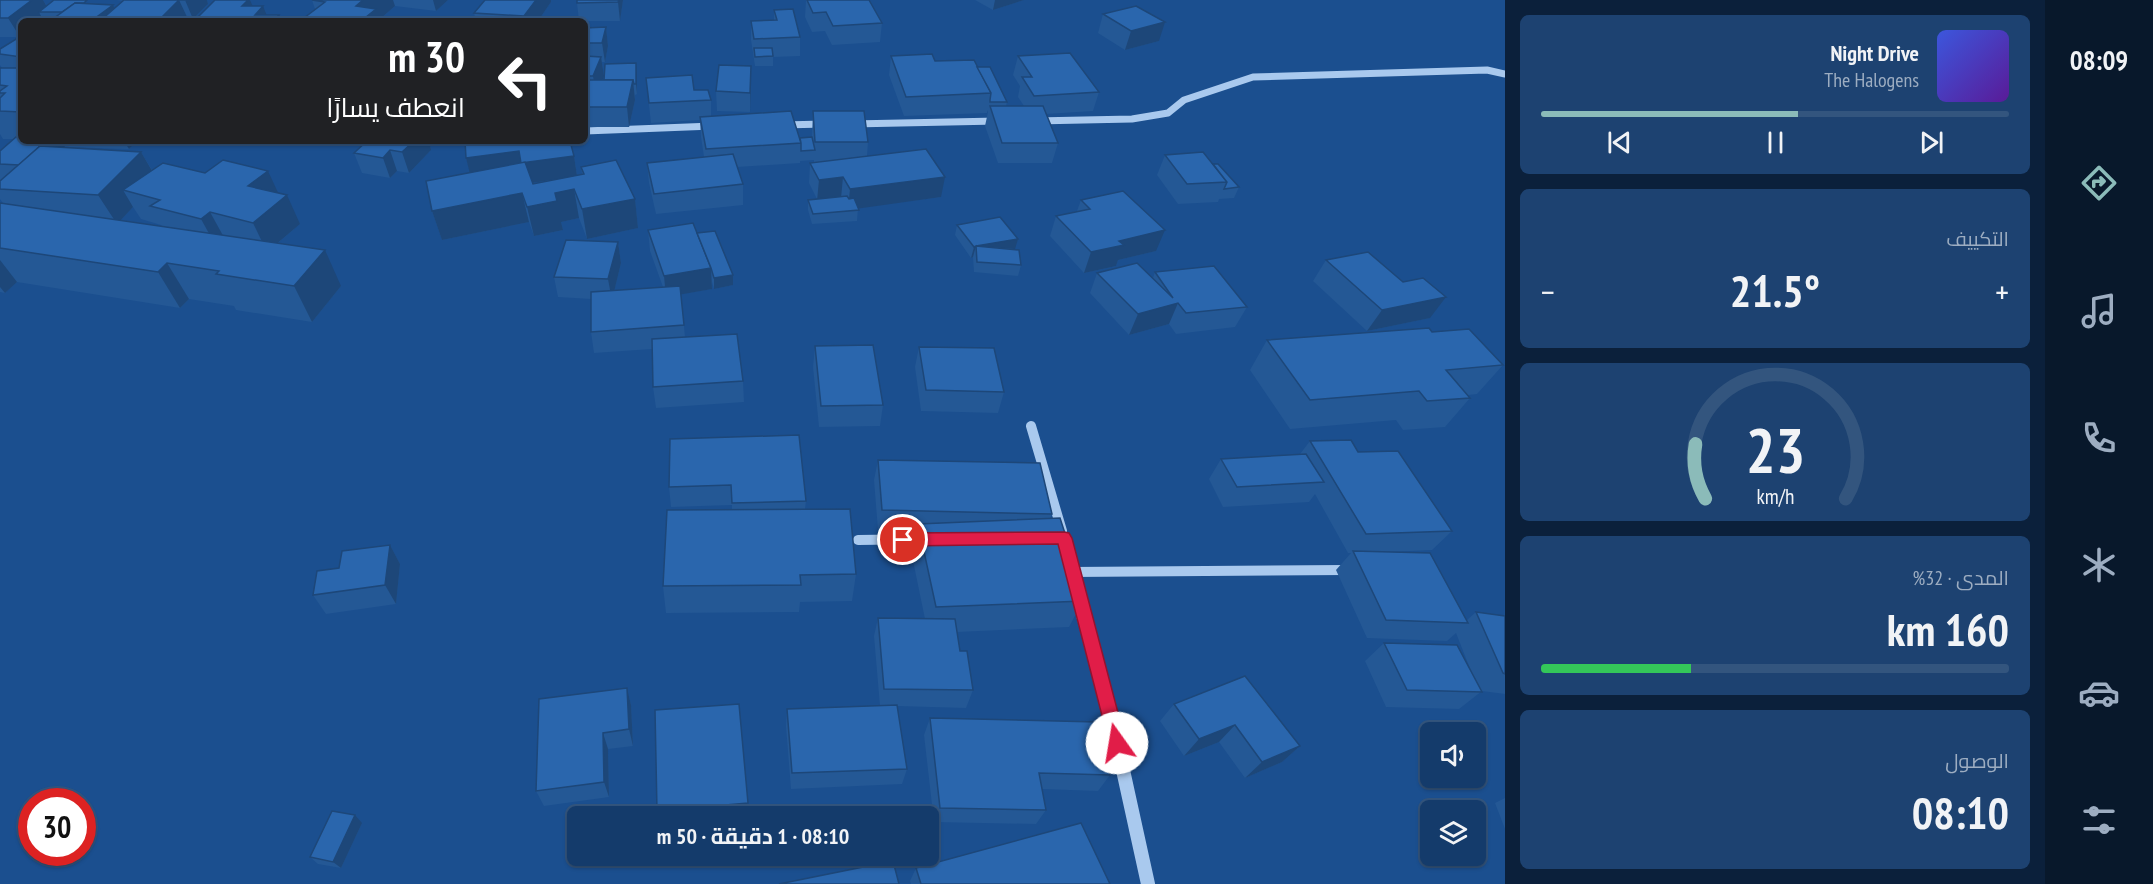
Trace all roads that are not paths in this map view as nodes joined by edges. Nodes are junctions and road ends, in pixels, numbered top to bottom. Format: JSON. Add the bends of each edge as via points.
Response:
{"nodes":[{"id":1,"x":1505,"y":74,"type":"edge"},
{"id":2,"x":1001,"y":121,"type":"edge"},
{"id":3,"x":1025,"y":121,"type":"edge"},
{"id":4,"x":835,"y":124,"type":"edge"},
{"id":5,"x":847,"y":124,"type":"edge"},
{"id":6,"x":776,"y":125,"type":"edge"},
{"id":7,"x":716,"y":126,"type":"edge"},
{"id":8,"x":588,"y":131,"type":"edge"},
{"id":9,"x":1031,"y":426,"type":"dead end"},
{"id":10,"x":938,"y":539,"type":"edge"},
{"id":11,"x":858,"y":540,"type":"dead end"},
{"id":12,"x":1065,"y":551,"type":"junction"},
{"id":13,"x":1345,"y":570,"type":"dead end"},
{"id":14,"x":1148,"y":884,"type":"edge"}],
"edges":[{"from":1,"to":3,"type":"street","via":[[1487,70],[1253,77],[1184,100],[1168,113],[1132,119]]},
{"from":2,"to":5,"type":"street"},
{"from":4,"to":6,"type":"street"},
{"from":7,"to":8,"type":"street"},
{"from":9,"to":12,"type":"street"},
{"from":10,"to":11,"type":"street"},
{"from":12,"to":13,"type":"street"},
{"from":12,"to":14,"type":"street","via":[[1112,720]]}]}
